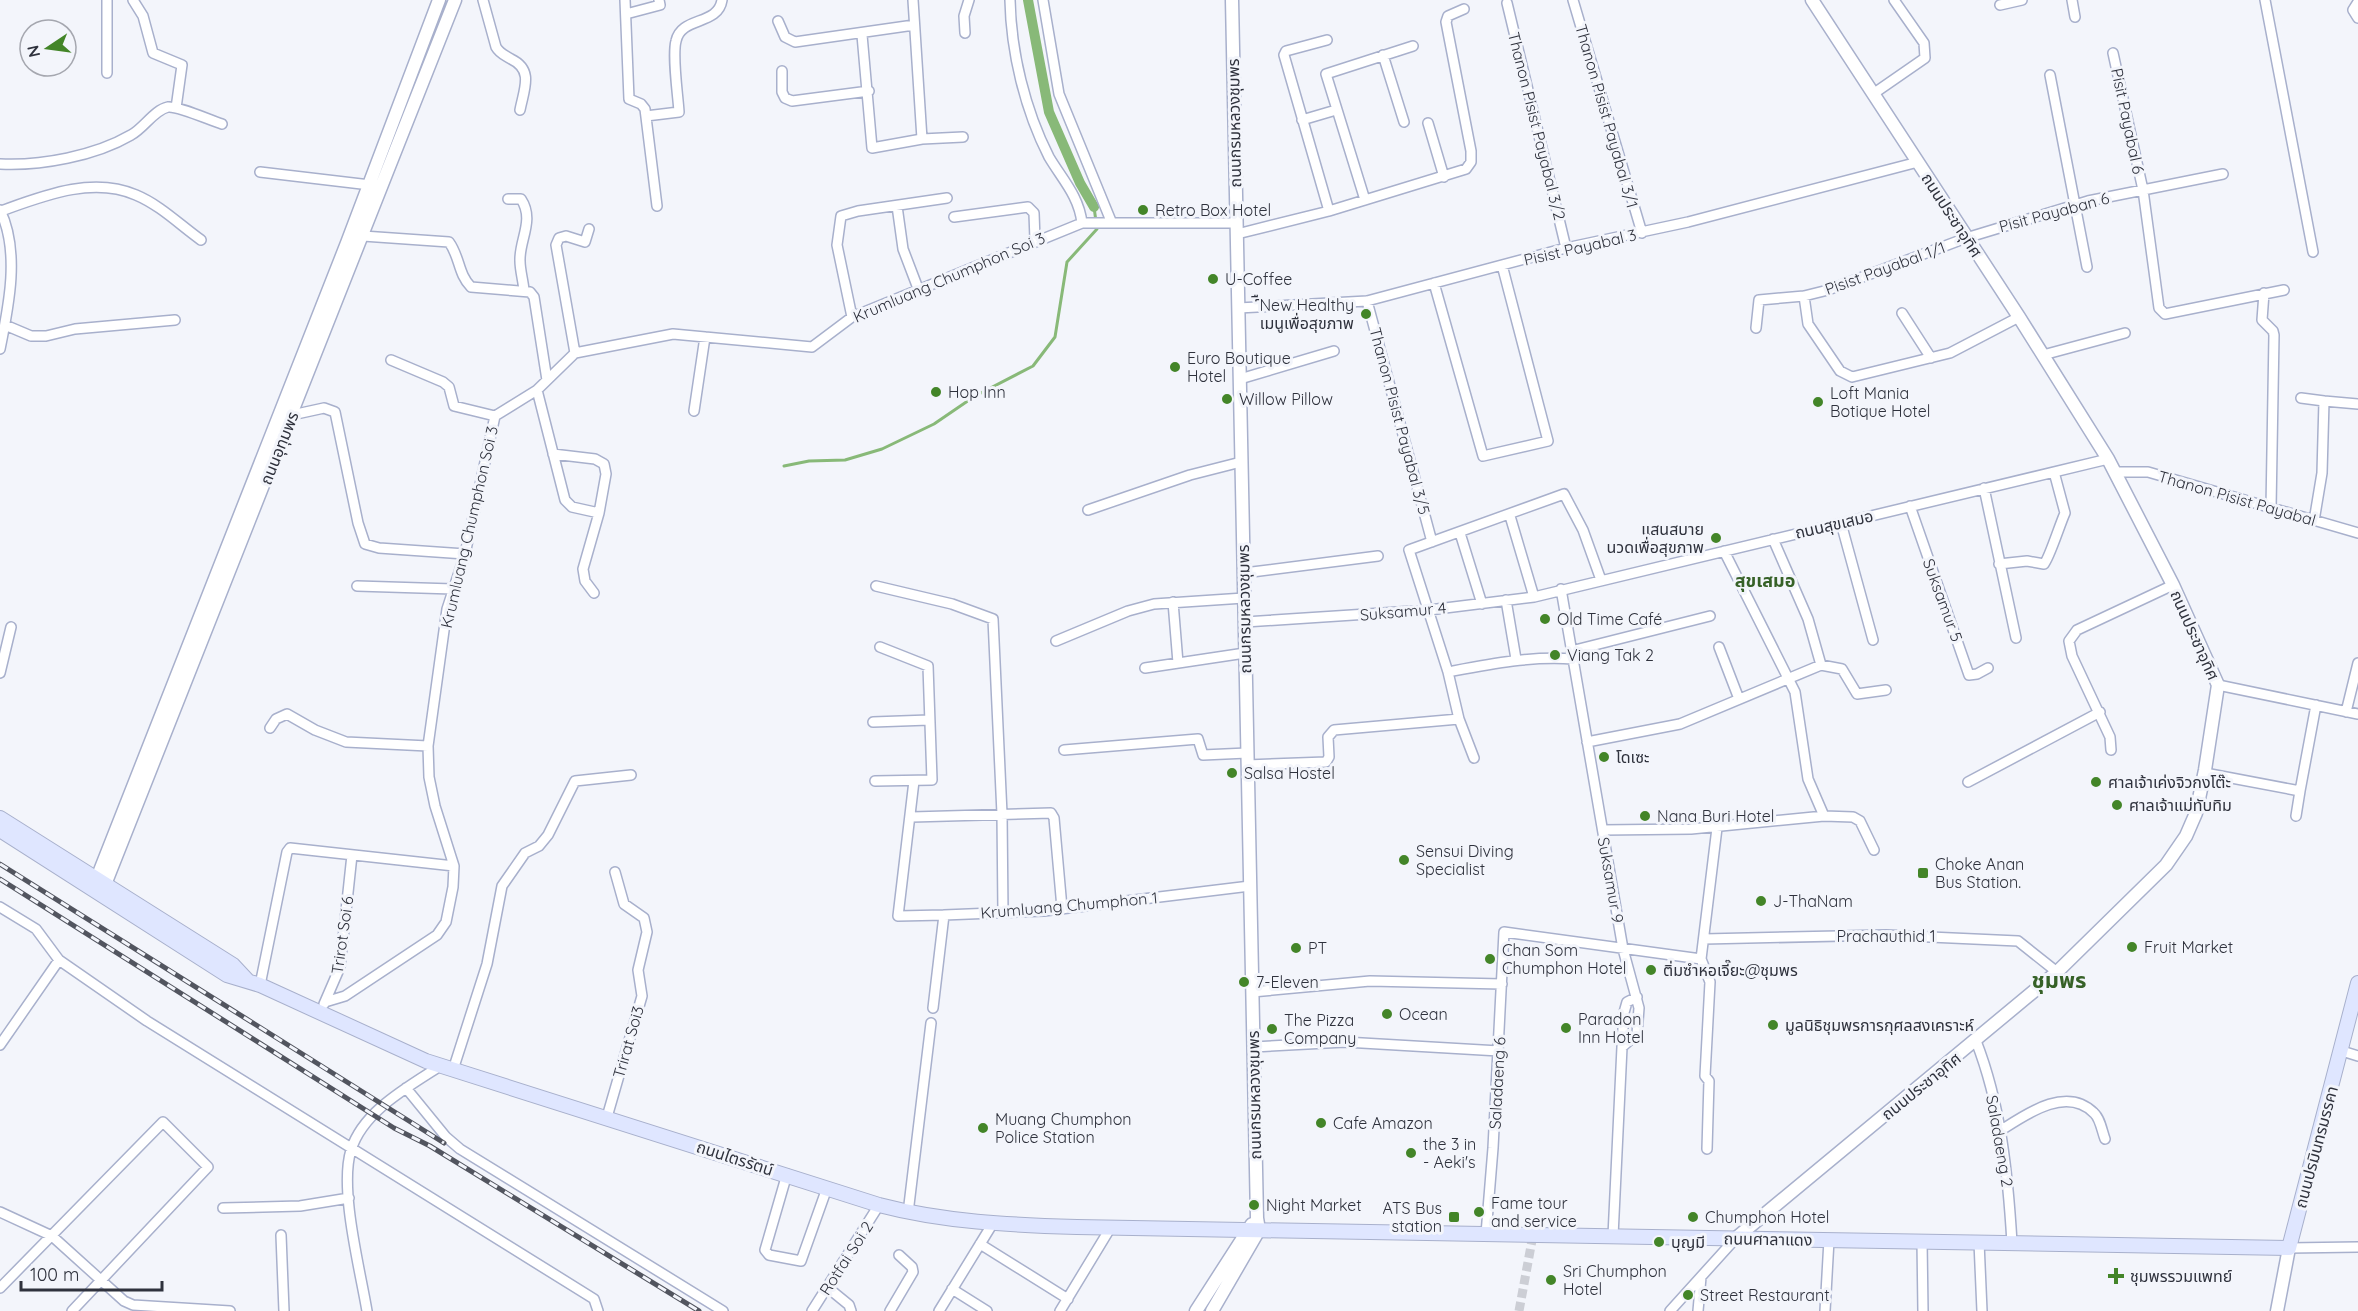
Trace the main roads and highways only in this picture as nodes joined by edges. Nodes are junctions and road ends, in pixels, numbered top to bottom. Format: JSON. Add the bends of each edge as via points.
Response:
{"nodes":[{"id":1,"x":0,"y":818,"type":"edge"},
{"id":2,"x":0,"y":830,"type":"edge"},
{"id":3,"x":99,"y":888,"type":"junction"},
{"id":4,"x":2358,"y":983,"type":"edge"},
{"id":5,"x":1254,"y":1226,"type":"joint"},
{"id":6,"x":2289,"y":1248,"type":"joint"}],
"edges":[{"from":1,"to":3,"type":"main road"},
{"from":2,"to":3,"type":"main road"},
{"from":3,"to":5,"type":"main road","name":"ถนนไตรรัตน์","via":[[233,965],[247,980],[324,1010],[426,1061],[879,1205],[908,1213],[993,1223]]},
{"from":4,"to":6,"type":"main road","name":"ถนนปรมินทรมรรคา"},
{"from":5,"to":6,"type":"main road","name":"ถนนศาลาแดง","via":[[1486,1234]]}]}
